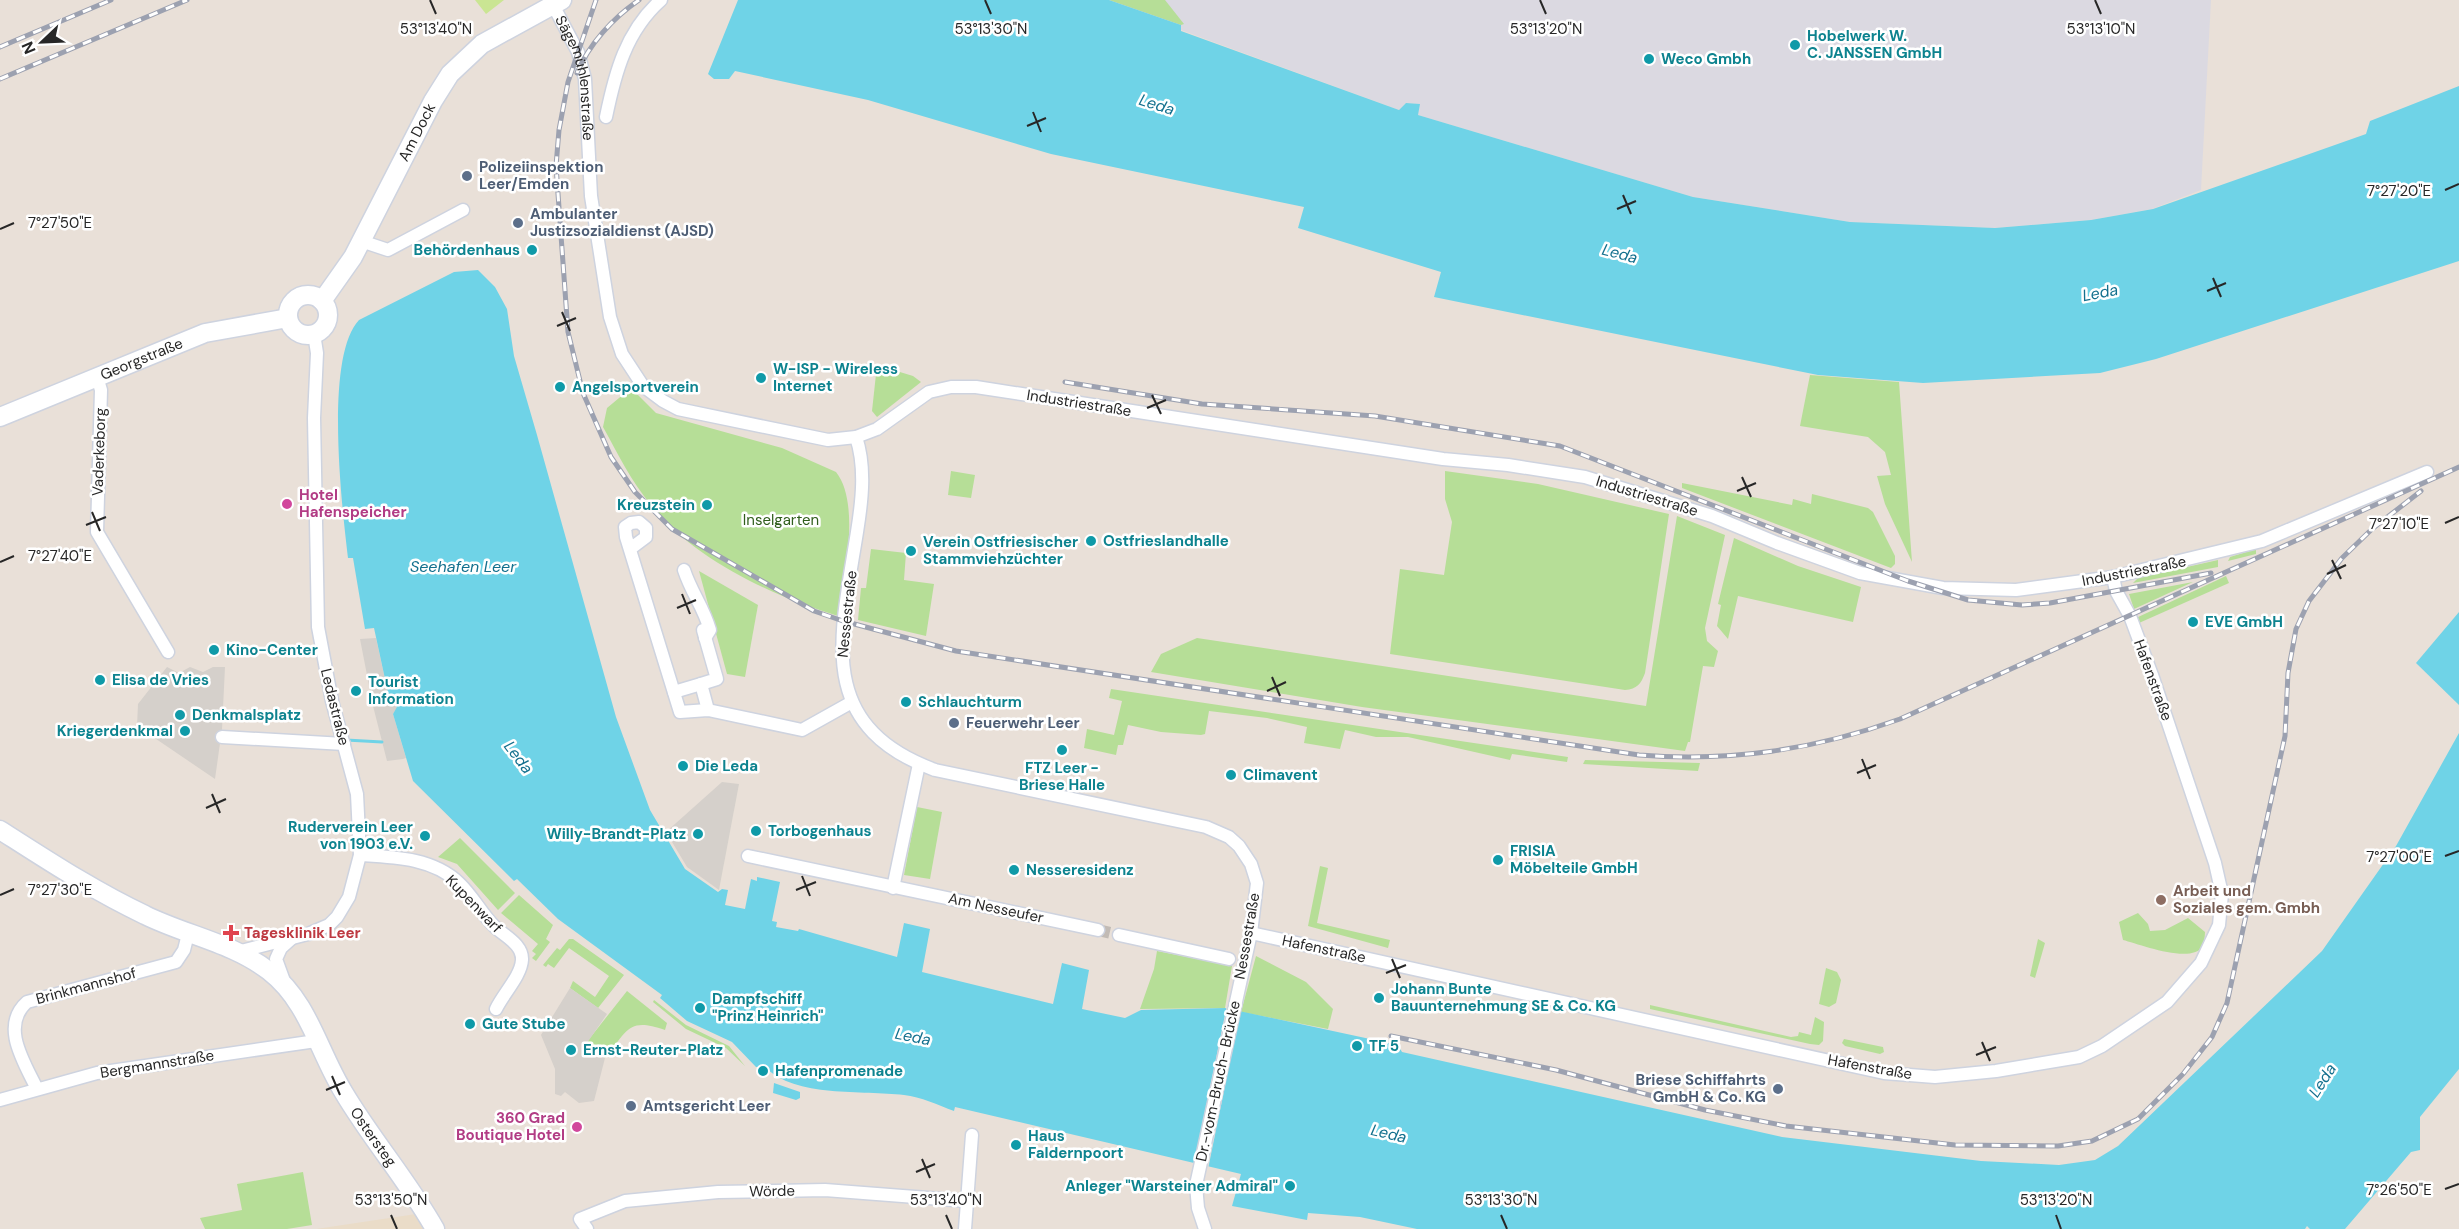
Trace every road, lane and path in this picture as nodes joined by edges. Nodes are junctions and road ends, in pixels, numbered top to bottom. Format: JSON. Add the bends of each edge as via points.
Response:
{"nodes":[{"id":1,"x":661,"y":0,"type":"edge"},
{"id":2,"x":558,"y":2,"type":"edge"},
{"id":3,"x":606,"y":117,"type":"dead end"},
{"id":4,"x":463,"y":210,"type":"dead end"},
{"id":5,"x":361,"y":241,"type":"junction"},
{"id":6,"x":322,"y":301,"type":"junction"},
{"id":7,"x":288,"y":318,"type":"junction"},
{"id":8,"x":314,"y":334,"type":"junction"},
{"id":9,"x":97,"y":377,"type":"junction"},
{"id":10,"x":0,"y":417,"type":"edge"},
{"id":11,"x":856,"y":437,"type":"junction"},
{"id":12,"x":2427,"y":472,"type":"dead end"},
{"id":13,"x":630,"y":549,"type":"dead end"},
{"id":14,"x":684,"y":570,"type":"dead end"},
{"id":15,"x":2113,"y":577,"type":"junction"},
{"id":16,"x":168,"y":652,"type":"dead end"},
{"id":17,"x":701,"y":684,"type":"junction"},
{"id":18,"x":674,"y":692,"type":"junction"},
{"id":19,"x":852,"y":702,"type":"junction"},
{"id":20,"x":708,"y":710,"type":"junction"},
{"id":21,"x":222,"y":733,"type":"dead end"},
{"id":22,"x":343,"y":740,"type":"junction"},
{"id":23,"x":919,"y":764,"type":"junction"},
{"id":24,"x":0,"y":830,"type":"edge"},
{"id":25,"x":360,"y":855,"type":"junction"},
{"id":26,"x":748,"y":856,"type":"dead end"},
{"id":27,"x":893,"y":888,"type":"junction"},
{"id":28,"x":1098,"y":930,"type":"tunnel mouth"},
{"id":29,"x":1251,"y":933,"type":"junction"},
{"id":30,"x":188,"y":934,"type":"junction"},
{"id":31,"x":1119,"y":935,"type":"tunnel mouth"},
{"id":32,"x":294,"y":937,"type":"junction"},
{"id":33,"x":244,"y":956,"type":"junction"},
{"id":34,"x":1230,"y":958,"type":"dead end"},
{"id":35,"x":287,"y":987,"type":"junction"},
{"id":36,"x":1237,"y":994,"type":"joint"},
{"id":37,"x":496,"y":1009,"type":"dead end"},
{"id":38,"x":316,"y":1041,"type":"junction"},
{"id":39,"x":37,"y":1089,"type":"junction"},
{"id":40,"x":0,"y":1100,"type":"edge"},
{"id":41,"x":972,"y":1135,"type":"dead end"},
{"id":42,"x":968,"y":1201,"type":"junction"},
{"id":43,"x":583,"y":1224,"type":"edge"},
{"id":44,"x":435,"y":1229,"type":"edge"},
{"id":45,"x":965,"y":1229,"type":"edge"},
{"id":46,"x":1205,"y":1229,"type":"edge"}],
"edges":[{"from":1,"to":3,"type":"street","name":"Sägemühlenstraße","via":[[645,14],[621,56]]},
{"from":2,"to":5,"type":"main road","name":"Am Dock","via":[[483,44],[450,74]]},
{"from":2,"to":11,"type":"street","name":"Sägemühlenstraße","via":[[585,79],[588,164],[610,317],[622,354],[643,386],[678,409],[828,440]]},
{"from":4,"to":5,"type":"street","via":[[388,250]]},
{"from":5,"to":6,"type":"main road","name":"Am Dock"},
{"from":6,"to":7,"type":"main road","via":[[301,296],[292,303]]},
{"from":6,"to":8,"type":"main road","via":[[327,320]]},
{"from":7,"to":8,"type":"main road","via":[[297,332]]},
{"from":7,"to":9,"type":"main road","name":"Georgstraße","via":[[205,333]]},
{"from":8,"to":22,"type":"street","name":"Ledastraße","via":[[316,598],[327,681]]},
{"from":9,"to":10,"type":"main road","name":"Georgstraße"},
{"from":9,"to":16,"type":"street","name":"Vaderkeborg","via":[[101,390],[97,532]]},
{"from":11,"to":15,"type":"street","name":"Industriestraße","via":[[878,429],[929,392],[976,387],[1585,477],[1662,498],[1860,573],[1899,581],[1944,588],[2016,590]]},
{"from":11,"to":19,"type":"street","name":"Nessestraße","via":[[862,487],[841,651]]},
{"from":12,"to":15,"type":"street","name":"Industriestraße","via":[[2262,542]]},
{"from":13,"to":18,"type":"street"},
{"from":14,"to":17,"type":"street","via":[[692,594],[704,607],[710,630],[703,633],[717,679]]},
{"from":15,"to":29,"type":"street","name":"Hafenstraße","via":[[2175,740],[2222,894],[2219,926],[2201,963],[2167,1002],[2102,1046],[2079,1056],[1935,1077],[1884,1073]]},
{"from":17,"to":18,"type":"street"},
{"from":17,"to":20,"type":"street"},
{"from":18,"to":20,"type":"street","via":[[680,712]]},
{"from":19,"to":20,"type":"street","via":[[802,730]]},
{"from":19,"to":23,"type":"street","name":"Nessestraße","via":[[882,743]]},
{"from":21,"to":22,"type":"street"},
{"from":22,"to":25,"type":"street","name":"Ledastraße","via":[[357,794]]},
{"from":23,"to":27,"type":"street"},
{"from":23,"to":29,"type":"street","name":"Nessestraße","via":[[1223,833],[1246,854],[1255,877]]},
{"from":24,"to":30,"type":"main road","name":"Ostersteg","via":[[96,891]]},
{"from":25,"to":32,"type":"street","name":"Ledastraße","via":[[349,897],[337,917],[320,930]]},
{"from":25,"to":37,"type":"street","name":"Kupenwarf","via":[[410,860],[441,870],[459,883],[489,921],[518,946],[522,955],[520,967]]},
{"from":26,"to":27,"type":"street","name":"Am Nesseufer"},
{"from":27,"to":28,"type":"street","name":"Am Nesseufer"},
{"from":29,"to":36,"type":"street","name":"Nessestraße"},
{"from":30,"to":33,"type":"main road","name":"Ostersteg"},
{"from":30,"to":39,"type":"street","name":"Brinkmannshof","via":[[176,962],[27,1002],[19,1008],[12,1019],[13,1042]]},
{"from":31,"to":34,"type":"street"},
{"from":32,"to":33,"type":"street","name":"Ledastraße"},
{"from":32,"to":35,"type":"street","via":[[281,948],[276,959]]},
{"from":33,"to":35,"type":"main road","name":"Ostersteg"},
{"from":35,"to":38,"type":"main road","name":"Ostersteg","via":[[303,1008]]},
{"from":36,"to":46,"type":"street","name":"Dr.-vom-Bruch- Brücke","via":[[1196,1196]]},
{"from":38,"to":39,"type":"street","name":"Bergmannstraße","via":[[97,1073]]},
{"from":38,"to":44,"type":"main road","name":"Ostersteg","via":[[347,1098]]},
{"from":39,"to":40,"type":"street","name":"Bergmannstraße"},
{"from":41,"to":42,"type":"street"},
{"from":42,"to":43,"type":"street","name":"Wörde","via":[[825,1190],[718,1192],[625,1201]]},
{"from":42,"to":45,"type":"street"}]}
